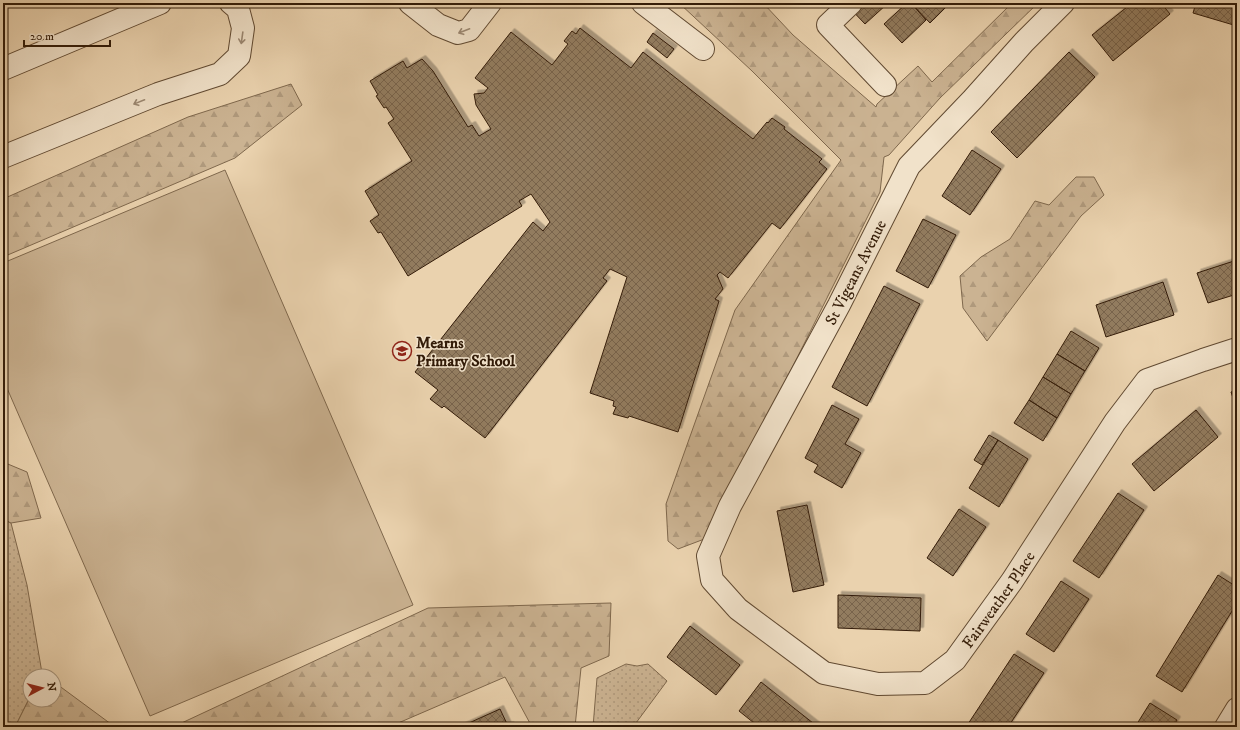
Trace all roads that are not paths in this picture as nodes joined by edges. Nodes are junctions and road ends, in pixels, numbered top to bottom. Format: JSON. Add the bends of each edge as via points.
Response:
{"nodes":[{"id":1,"x":160,"y":3,"type":"edge"},
{"id":2,"x":231,"y":3,"type":"edge"},
{"id":3,"x":410,"y":3,"type":"edge"},
{"id":4,"x":490,"y":3,"type":"edge"},
{"id":5,"x":643,"y":3,"type":"edge"},
{"id":6,"x":852,"y":3,"type":"edge"},
{"id":7,"x":1063,"y":3,"type":"edge"},
{"id":8,"x":703,"y":49,"type":"dead end"},
{"id":9,"x":3,"y":68,"type":"edge"},
{"id":10,"x":885,"y":85,"type":"dead end"},
{"id":11,"x":3,"y":157,"type":"edge"},
{"id":12,"x":1237,"y":349,"type":"edge"},
{"id":13,"x":712,"y":580,"type":"joint"},
{"id":14,"x":1237,"y":709,"type":"edge"},
{"id":15,"x":1226,"y":727,"type":"edge"}],
"edges":[{"from":1,"to":9,"type":"street"},
{"from":2,"to":11,"type":"street","one_way":true,"via":[[238,9],[243,28],[239,56],[220,74],[158,94]]},
{"from":4,"to":3,"type":"street","one_way":true,"via":[[469,30],[458,33],[438,25]]},
{"from":5,"to":8,"type":"street"},
{"from":6,"to":10,"type":"street","via":[[828,25]]},
{"from":7,"to":13,"type":"street","name":"St Vigeans Avenue","via":[[909,166],[730,506],[708,556]]},
{"from":12,"to":13,"type":"street","name":"Fairweather Place","via":[[1147,380],[1115,422],[1012,581],[955,660],[926,683],[878,684],[824,673],[738,609]]},
{"from":14,"to":15,"type":"street"}]}
